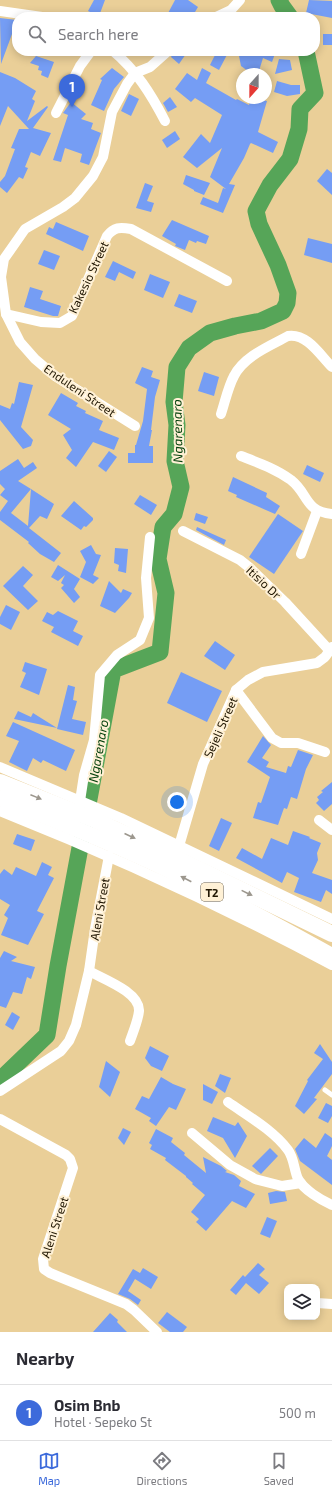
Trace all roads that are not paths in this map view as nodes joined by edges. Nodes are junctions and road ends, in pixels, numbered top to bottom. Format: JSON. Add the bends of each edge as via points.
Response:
{"nodes":[{"id":1,"x":240,"y":0,"type":"edge"},
{"id":2,"x":0,"y":11,"type":"edge"},
{"id":3,"x":227,"y":12,"type":"edge"},
{"id":4,"x":12,"y":13,"type":"edge"},
{"id":5,"x":87,"y":56,"type":"edge"},
{"id":6,"x":118,"y":56,"type":"edge"},
{"id":7,"x":162,"y":56,"type":"edge"},
{"id":8,"x":135,"y":72,"type":"junction"},
{"id":9,"x":56,"y":113,"type":"dead end"},
{"id":10,"x":165,"y":121,"type":"dead end"},
{"id":11,"x":227,"y":281,"type":"dead end"},
{"id":12,"x":6,"y":314,"type":"junction"},
{"id":13,"x":332,"y":367,"type":"edge"},
{"id":14,"x":221,"y":414,"type":"dead end"},
{"id":15,"x":135,"y":426,"type":"dead end"},
{"id":16,"x":241,"y":456,"type":"dead end"},
{"id":17,"x":317,"y":511,"type":"junction"},
{"id":18,"x":332,"y":514,"type":"edge"},
{"id":19,"x":183,"y":531,"type":"dead end"},
{"id":20,"x":150,"y":537,"type":"dead end"},
{"id":21,"x":301,"y":554,"type":"dead end"},
{"id":22,"x":331,"y":649,"type":"edge"},
{"id":23,"x":236,"y":690,"type":"junction"},
{"id":24,"x":325,"y":752,"type":"dead end"},
{"id":25,"x":0,"y":767,"type":"edge"},
{"id":26,"x":0,"y":782,"type":"edge"},
{"id":27,"x":0,"y":798,"type":"edge"},
{"id":28,"x":0,"y":810,"type":"edge"},
{"id":29,"x":71,"y":814,"type":"junction"},
{"id":30,"x":319,"y":820,"type":"dead end"},
{"id":31,"x":92,"y":827,"type":"junction"},
{"id":32,"x":332,"y":830,"type":"edge"},
{"id":33,"x":179,"y":846,"type":"junction"},
{"id":34,"x":109,"y":856,"type":"junction"},
{"id":35,"x":332,"y":919,"type":"edge"},
{"id":36,"x":332,"y":934,"type":"edge"},
{"id":37,"x":332,"y":956,"type":"edge"},
{"id":38,"x":332,"y":965,"type":"edge"},
{"id":39,"x":89,"y":971,"type":"junction"},
{"id":40,"x":130,"y":1041,"type":"dead end"},
{"id":41,"x":325,"y":1090,"type":"dead end"},
{"id":42,"x":0,"y":1091,"type":"edge"},
{"id":43,"x":332,"y":1095,"type":"edge"},
{"id":44,"x":228,"y":1102,"type":"dead end"},
{"id":45,"x":0,"y":1119,"type":"edge"},
{"id":46,"x":192,"y":1133,"type":"dead end"},
{"id":47,"x":302,"y":1183,"type":"junction"},
{"id":48,"x":332,"y":1205,"type":"edge"},
{"id":49,"x":320,"y":1303,"type":"edge"},
{"id":50,"x":332,"y":1304,"type":"edge"},
{"id":51,"x":157,"y":1332,"type":"edge"}],
"edges":[{"from":1,"to":3,"type":"street"},
{"from":2,"to":4,"type":"street"},
{"from":5,"to":9,"type":"street"},
{"from":6,"to":8,"type":"street"},
{"from":7,"to":8,"type":"street","via":[[150,67]]},
{"from":8,"to":10,"type":"street"},
{"from":8,"to":12,"type":"street","name":"Enduleni Street","via":[[112,112],[103,157],[93,176],[75,198],[25,229],[4,260],[1,277]]},
{"from":11,"to":12,"type":"street","name":"Kakesio Street","via":[[131,229],[119,227],[107,236],[72,316],[60,323],[40,322]]},
{"from":12,"to":15,"type":"street","name":"Enduleni Street","via":[[20,342],[35,359],[55,376]]},
{"from":13,"to":14,"type":"street","via":[[304,339],[294,335],[288,336],[251,357],[241,366],[233,376]]},
{"from":16,"to":17,"type":"street","via":[[280,472],[293,481]]},
{"from":17,"to":18,"type":"street"},
{"from":17,"to":21,"type":"street"},
{"from":19,"to":22,"type":"street","name":"Itisio Dr","via":[[240,560],[286,602]]},
{"from":20,"to":29,"type":"street","via":[[146,578],[149,618],[140,640],[117,655],[100,674],[94,740]]},
{"from":22,"to":23,"type":"street","name":"Sejeli Street","via":[[315,664],[269,671],[254,676]]},
{"from":23,"to":24,"type":"street","via":[[274,740],[298,743]]},
{"from":23,"to":33,"type":"street","name":"Sejeli Street","via":[[203,764]]},
{"from":25,"to":29,"type":"street"},
{"from":26,"to":29,"type":"highway","number":"T2","one_way":true},
{"from":27,"to":29,"type":"highway","number":"T2"},
{"from":28,"to":29,"type":"street"},
{"from":29,"to":31,"type":"highway","number":"T2"},
{"from":29,"to":33,"type":"street","via":[[120,818]]},
{"from":29,"to":34,"type":"street"},
{"from":30,"to":32,"type":"street"},
{"from":31,"to":36,"type":"highway","number":"T2","one_way":true,"via":[[172,856]]},
{"from":37,"to":31,"type":"highway","number":"T2","one_way":true},
{"from":33,"to":35,"type":"street"},
{"from":34,"to":38,"type":"street","via":[[268,930]]},
{"from":34,"to":39,"type":"street","name":"Aleni Street"},
{"from":39,"to":40,"type":"street","via":[[129,993],[137,1003],[138,1013]]},
{"from":39,"to":42,"type":"street","name":"Aleni Street","via":[[76,1025],[69,1041],[61,1051]]},
{"from":41,"to":43,"type":"lane"},
{"from":44,"to":47,"type":"street","via":[[272,1134],[289,1152]]},
{"from":45,"to":51,"type":"street","name":"Aleni Street","via":[[66,1156],[72,1164],[73,1168],[43,1259],[44,1269],[126,1304]]},
{"from":46,"to":47,"type":"street","via":[[230,1165],[255,1179],[282,1186]]},
{"from":47,"to":48,"type":"street","via":[[316,1196]]},
{"from":49,"to":50,"type":"street"}]}
